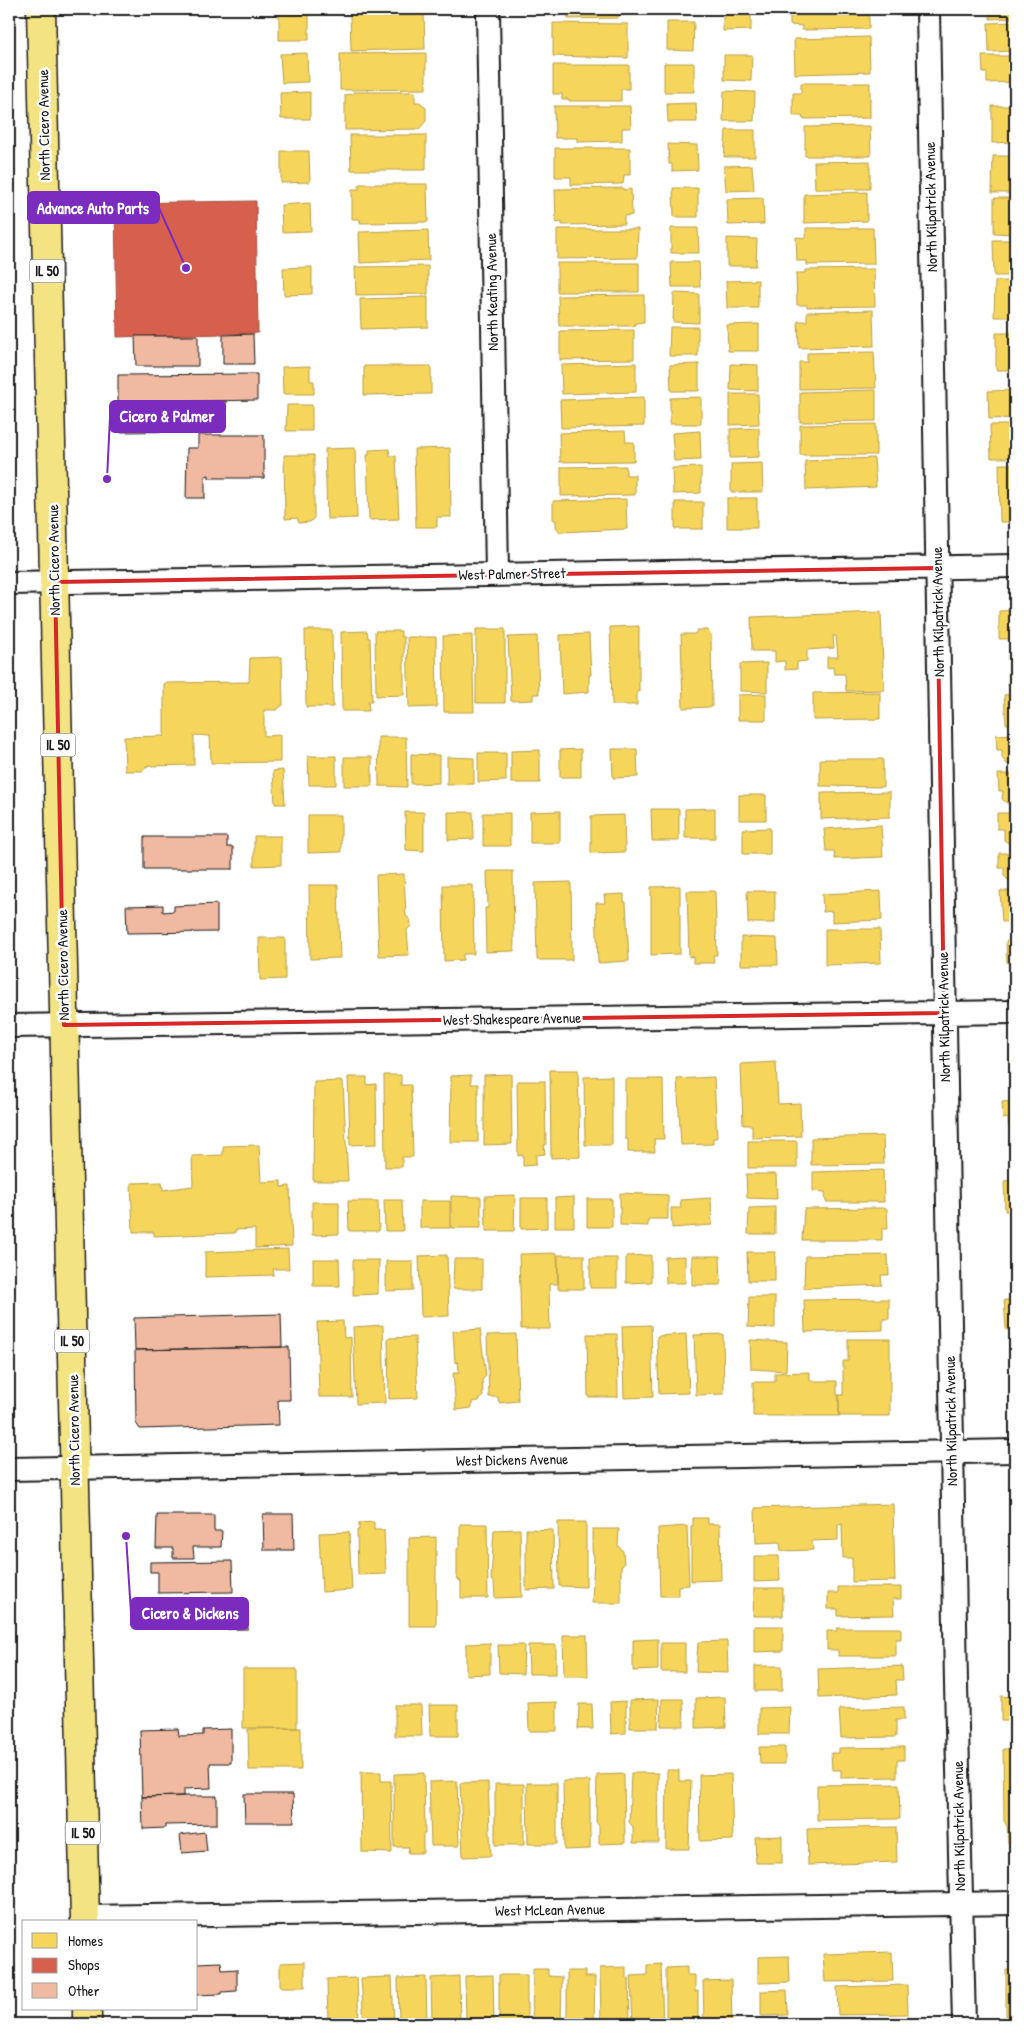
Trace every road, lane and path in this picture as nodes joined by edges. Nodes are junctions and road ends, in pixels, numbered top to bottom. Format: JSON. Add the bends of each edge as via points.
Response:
{"nodes":[{"id":1,"x":41,"y":9,"type":"edge"},
{"id":2,"x":488,"y":9,"type":"edge"},
{"id":3,"x":928,"y":9,"type":"edge"},
{"id":4,"x":1015,"y":566,"type":"edge"},
{"id":5,"x":937,"y":568,"type":"junction"},
{"id":6,"x":496,"y":575,"type":"junction"},
{"id":7,"x":54,"y":582,"type":"junction"},
{"id":8,"x":9,"y":583,"type":"edge"},
{"id":9,"x":1015,"y":1012,"type":"edge"},
{"id":10,"x":944,"y":1013,"type":"junction"},
{"id":11,"x":64,"y":1025,"type":"junction"},
{"id":12,"x":9,"y":1026,"type":"edge"},
{"id":13,"x":1015,"y":1451,"type":"edge"},
{"id":14,"x":952,"y":1452,"type":"junction"},
{"id":15,"x":74,"y":1468,"type":"junction"},
{"id":16,"x":9,"y":1469,"type":"edge"},
{"id":17,"x":1015,"y":1903,"type":"edge"},
{"id":18,"x":961,"y":1904,"type":"junction"},
{"id":19,"x":85,"y":1919,"type":"edge"},
{"id":20,"x":87,"y":2010,"type":"edge"},
{"id":21,"x":87,"y":2024,"type":"edge"},
{"id":22,"x":964,"y":2024,"type":"edge"}],
"edges":[{"from":1,"to":7,"type":"main road","name":"North Cicero Avenue","number":"IL 50"},
{"from":2,"to":6,"type":"street","name":"North Keating Avenue"},
{"from":3,"to":5,"type":"street","name":"North Kilpatrick Avenue"},
{"from":4,"to":5,"type":"street","name":"West Palmer Street"},
{"from":5,"to":6,"type":"street","name":"West Palmer Street"},
{"from":5,"to":10,"type":"street","name":"North Kilpatrick Avenue"},
{"from":6,"to":7,"type":"street","name":"West Palmer Street"},
{"from":7,"to":8,"type":"street","name":"West Palmer Street"},
{"from":7,"to":11,"type":"main road","name":"North Cicero Avenue","number":"IL 50"},
{"from":9,"to":10,"type":"street","name":"West Shakespeare Avenue"},
{"from":10,"to":11,"type":"street","name":"West Shakespeare Avenue"},
{"from":10,"to":14,"type":"street","name":"North Kilpatrick Avenue"},
{"from":11,"to":12,"type":"street","name":"West Shakespeare Avenue"},
{"from":11,"to":15,"type":"main road","name":"North Cicero Avenue","number":"IL 50"},
{"from":13,"to":14,"type":"street","name":"West Dickens Avenue"},
{"from":14,"to":15,"type":"street","name":"West Dickens Avenue"},
{"from":14,"to":18,"type":"street","name":"North Kilpatrick Avenue"},
{"from":15,"to":16,"type":"street","name":"West Dickens Avenue"},
{"from":15,"to":19,"type":"main road","name":"North Cicero Avenue","number":"IL 50"},
{"from":17,"to":18,"type":"street","name":"West McLean Avenue"},
{"from":18,"to":19,"type":"street","name":"West McLean Avenue"},
{"from":18,"to":22,"type":"street","name":"North Kilpatrick Avenue"},
{"from":20,"to":21,"type":"main road"}]}
